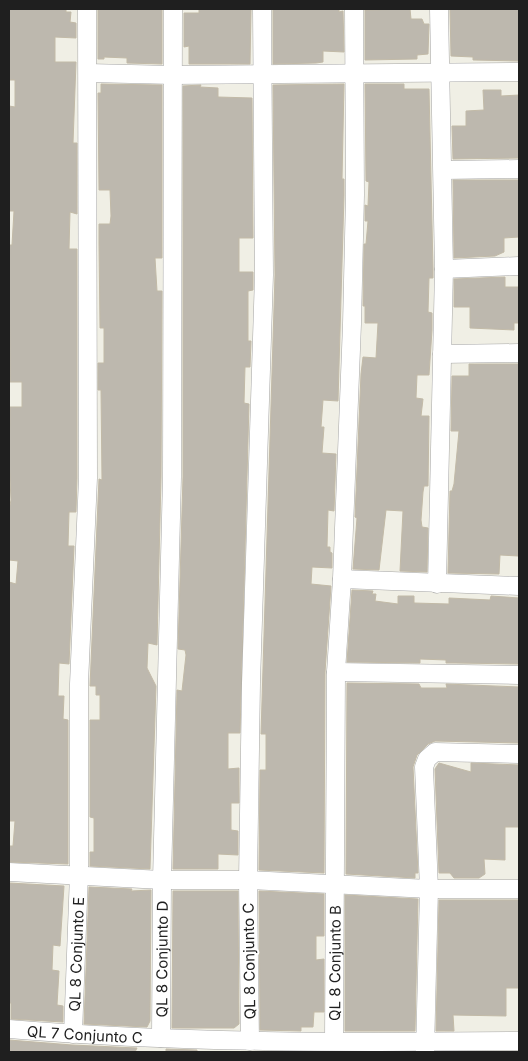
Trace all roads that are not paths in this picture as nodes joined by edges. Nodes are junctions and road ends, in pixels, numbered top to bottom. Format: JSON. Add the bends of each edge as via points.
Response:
{"nodes":[{"id":1,"x":88,"y":9,"type":"edge"},
{"id":2,"x":173,"y":9,"type":"edge"},
{"id":3,"x":262,"y":9,"type":"edge"},
{"id":4,"x":354,"y":9,"type":"edge"},
{"id":5,"x":439,"y":9,"type":"edge"},
{"id":6,"x":354,"y":72,"type":"junction"},
{"id":7,"x":440,"y":72,"type":"junction"},
{"id":8,"x":519,"y":72,"type":"edge"},
{"id":9,"x":88,"y":73,"type":"junction"},
{"id":10,"x":263,"y":74,"type":"junction"},
{"id":11,"x":173,"y":75,"type":"junction"},
{"id":12,"x":519,"y":169,"type":"edge"},
{"id":13,"x":444,"y":170,"type":"junction"},
{"id":14,"x":519,"y":266,"type":"edge"},
{"id":15,"x":444,"y":269,"type":"junction"},
{"id":16,"x":519,"y":353,"type":"edge"},
{"id":17,"x":442,"y":354,"type":"junction"},
{"id":18,"x":342,"y":579,"type":"junction"},
{"id":19,"x":437,"y":584,"type":"junction"},
{"id":20,"x":519,"y":586,"type":"edge"},
{"id":21,"x":336,"y":672,"type":"junction"},
{"id":22,"x":519,"y":675,"type":"edge"},
{"id":23,"x":519,"y":754,"type":"edge"},
{"id":24,"x":9,"y":872,"type":"edge"},
{"id":25,"x":79,"y":874,"type":"junction"},
{"id":26,"x":162,"y":880,"type":"junction"},
{"id":27,"x":248,"y":880,"type":"junction"},
{"id":28,"x":335,"y":885,"type":"junction"},
{"id":29,"x":429,"y":889,"type":"junction"},
{"id":30,"x":519,"y":889,"type":"edge"},
{"id":31,"x":9,"y":1029,"type":"edge"},
{"id":32,"x":73,"y":1034,"type":"junction"},
{"id":33,"x":161,"y":1038,"type":"junction"},
{"id":34,"x":250,"y":1041,"type":"junction"},
{"id":35,"x":519,"y":1041,"type":"edge"},
{"id":36,"x":323,"y":1045,"type":"edge"},
{"id":37,"x":209,"y":1046,"type":"edge"},
{"id":38,"x":425,"y":1047,"type":"edge"}],
"edges":[{"from":1,"to":9,"type":"street","name":"QL 8 Conjunto E"},
{"from":2,"to":11,"type":"street","name":"QL 8 Conjunto D"},
{"from":3,"to":10,"type":"street","name":"QL 8 Conjunto C"},
{"from":4,"to":6,"type":"street","name":"QL 8 Conjunto B"},
{"from":5,"to":7,"type":"street"},
{"from":6,"to":7,"type":"street"},
{"from":6,"to":10,"type":"street"},
{"from":6,"to":18,"type":"street","name":"QL 8 Conjunto B","via":[[353,294]]},
{"from":7,"to":8,"type":"street"},
{"from":7,"to":13,"type":"street"},
{"from":9,"to":11,"type":"street"},
{"from":9,"to":25,"type":"street","name":"QL 8 Conjunto E","via":[[88,478],[79,684]]},
{"from":10,"to":11,"type":"street"},
{"from":10,"to":27,"type":"street","name":"QL 8 Conjunto C","via":[[264,275]]},
{"from":11,"to":26,"type":"street","name":"QL 8 Conjunto D","via":[[172,476]]},
{"from":12,"to":13,"type":"street"},
{"from":13,"to":15,"type":"street"},
{"from":14,"to":15,"type":"street"},
{"from":15,"to":17,"type":"street"},
{"from":16,"to":17,"type":"street"},
{"from":17,"to":19,"type":"street"},
{"from":18,"to":19,"type":"street"},
{"from":18,"to":21,"type":"street","name":"QL 8 Conjunto B"},
{"from":19,"to":20,"type":"street"},
{"from":21,"to":22,"type":"street"},
{"from":21,"to":28,"type":"street","name":"QL 8 Conjunto B"},
{"from":23,"to":29,"type":"street","via":[[435,752],[427,759],[424,767]]},
{"from":24,"to":25,"type":"street"},
{"from":25,"to":26,"type":"street"},
{"from":25,"to":32,"type":"street","name":"QL 8 Conjunto E"},
{"from":26,"to":27,"type":"street"},
{"from":26,"to":33,"type":"street","name":"QL 8 Conjunto D"},
{"from":27,"to":28,"type":"street"},
{"from":27,"to":34,"type":"street","name":"QL 8 Conjunto C"},
{"from":28,"to":29,"type":"street"},
{"from":28,"to":36,"type":"street","name":"QL 8 Conjunto B"},
{"from":29,"to":30,"type":"street"},
{"from":29,"to":38,"type":"street"},
{"from":31,"to":32,"type":"street","name":"QL 7 Conjunto C"},
{"from":32,"to":33,"type":"street","name":"QL 7 Conjunto C"},
{"from":33,"to":37,"type":"street","name":"QL 7 Conjunto C"},
{"from":34,"to":36,"type":"street"},
{"from":34,"to":37,"type":"street","name":"QL 7 Conjunto C"},
{"from":35,"to":38,"type":"street"},
{"from":36,"to":38,"type":"street"}]}
